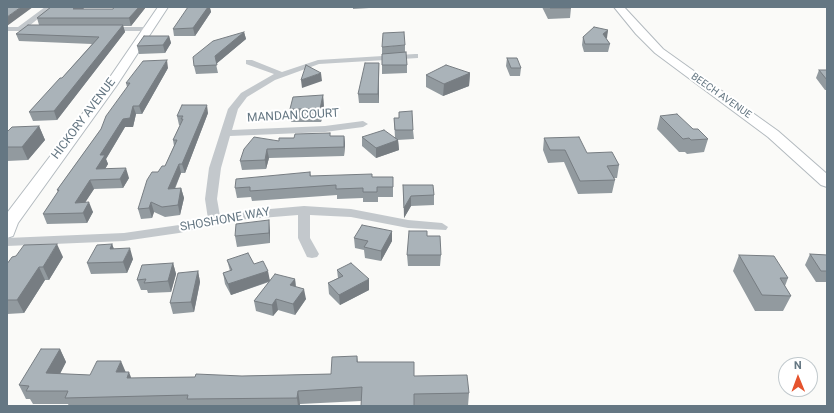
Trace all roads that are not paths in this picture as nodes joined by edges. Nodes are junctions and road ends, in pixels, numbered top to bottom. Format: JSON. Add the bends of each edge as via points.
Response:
{"nodes":[{"id":1,"x":49,"y":7,"type":"edge"},
{"id":2,"x":163,"y":7,"type":"edge"},
{"id":3,"x":619,"y":7,"type":"edge"},
{"id":4,"x":7,"y":29,"type":"edge"},
{"id":5,"x":20,"y":29,"type":"junction"},
{"id":6,"x":44,"y":29,"type":"edge"},
{"id":7,"x":99,"y":29,"type":"edge"},
{"id":8,"x":149,"y":29,"type":"junction"},
{"id":9,"x":415,"y":56,"type":"dead end"},
{"id":10,"x":249,"y":62,"type":"dead end"},
{"id":11,"x":281,"y":74,"type":"junction"},
{"id":12,"x":363,"y":124,"type":"dead end"},
{"id":13,"x":225,"y":133,"type":"junction"},
{"id":14,"x":827,"y":182,"type":"edge"},
{"id":15,"x":304,"y":210,"type":"junction"},
{"id":16,"x":214,"y":220,"type":"junction"},
{"id":17,"x":442,"y":227,"type":"dead end"},
{"id":18,"x":7,"y":232,"type":"edge"},
{"id":19,"x":7,"y":242,"type":"edge"},
{"id":20,"x":312,"y":254,"type":"dead end"}],
"edges":[{"from":1,"to":5,"type":"street"},
{"from":2,"to":8,"type":"street","name":"HICKORY AVENUE"},
{"from":3,"to":14,"type":"street","name":"BEECH AVENUE","via":[[659,50],[773,134]]},
{"from":4,"to":5,"type":"street"},
{"from":5,"to":6,"type":"street"},
{"from":7,"to":8,"type":"street"},
{"from":8,"to":18,"type":"street","name":"HICKORY AVENUE","via":[[9,223]]},
{"from":9,"to":11,"type":"street","via":[[332,60]]},
{"from":10,"to":11,"type":"street"},
{"from":11,"to":13,"type":"street","via":[[261,83],[244,95],[233,109]]},
{"from":12,"to":13,"type":"street","name":"MANDAN COURT","via":[[325,129]]},
{"from":13,"to":16,"type":"street","via":[[211,186]]},
{"from":15,"to":16,"type":"street","name":"SHOSHONE WAY","via":[[262,212]]},
{"from":15,"to":17,"type":"street","name":"SHOSHONE WAY","via":[[351,213],[408,224]]},
{"from":15,"to":20,"type":"street","via":[[304,238]]},
{"from":16,"to":19,"type":"street","name":"SHOSHONE WAY","via":[[179,229],[124,237]]}]}
